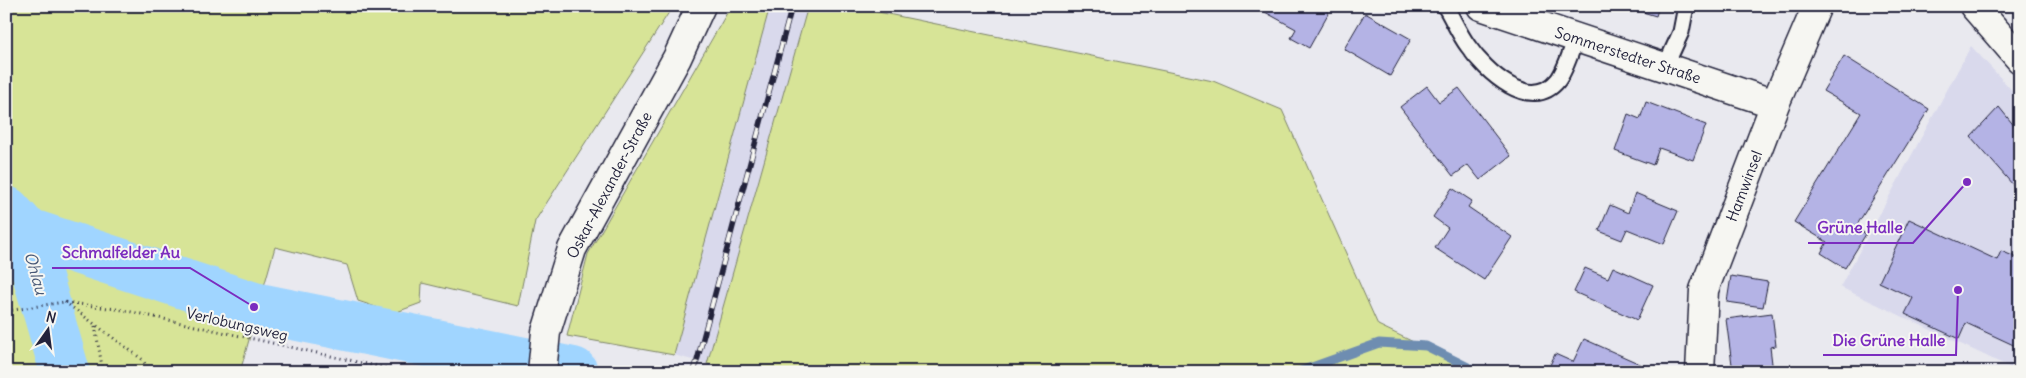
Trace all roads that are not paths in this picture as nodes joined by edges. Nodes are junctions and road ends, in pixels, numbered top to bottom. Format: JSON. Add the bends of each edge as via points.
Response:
{"nodes":[{"id":1,"x":702,"y":6,"type":"edge"},
{"id":2,"x":1445,"y":6,"type":"edge"},
{"id":3,"x":1481,"y":6,"type":"edge"},
{"id":4,"x":1686,"y":6,"type":"edge"},
{"id":5,"x":1817,"y":6,"type":"edge"},
{"id":6,"x":1974,"y":6,"type":"edge"},
{"id":7,"x":1576,"y":38,"type":"junction"},
{"id":8,"x":2020,"y":59,"type":"edge"},
{"id":9,"x":1665,"y":68,"type":"junction"},
{"id":10,"x":1776,"y":104,"type":"junction"},
{"id":11,"x":542,"y":372,"type":"edge"},
{"id":12,"x":1700,"y":372,"type":"edge"}],
"edges":[{"from":1,"to":11,"type":"street","name":"Oskar-Alexander-Straße","via":[[572,249],[546,332]]},
{"from":2,"to":7,"type":"lane","via":[[1468,46],[1488,70],[1521,92],[1545,92],[1558,80]]},
{"from":3,"to":7,"type":"street","name":"Sommerstedter Straße"},
{"from":4,"to":9,"type":"lane","via":[[1681,32]]},
{"from":5,"to":10,"type":"street","name":"Hamwinsel"},
{"from":6,"to":8,"type":"street"},
{"from":7,"to":9,"type":"street","name":"Sommerstedter Straße"},
{"from":9,"to":10,"type":"street","name":"Sommerstedter Straße"},
{"from":10,"to":12,"type":"street","name":"Hamwinsel","via":[[1704,290]]}]}
